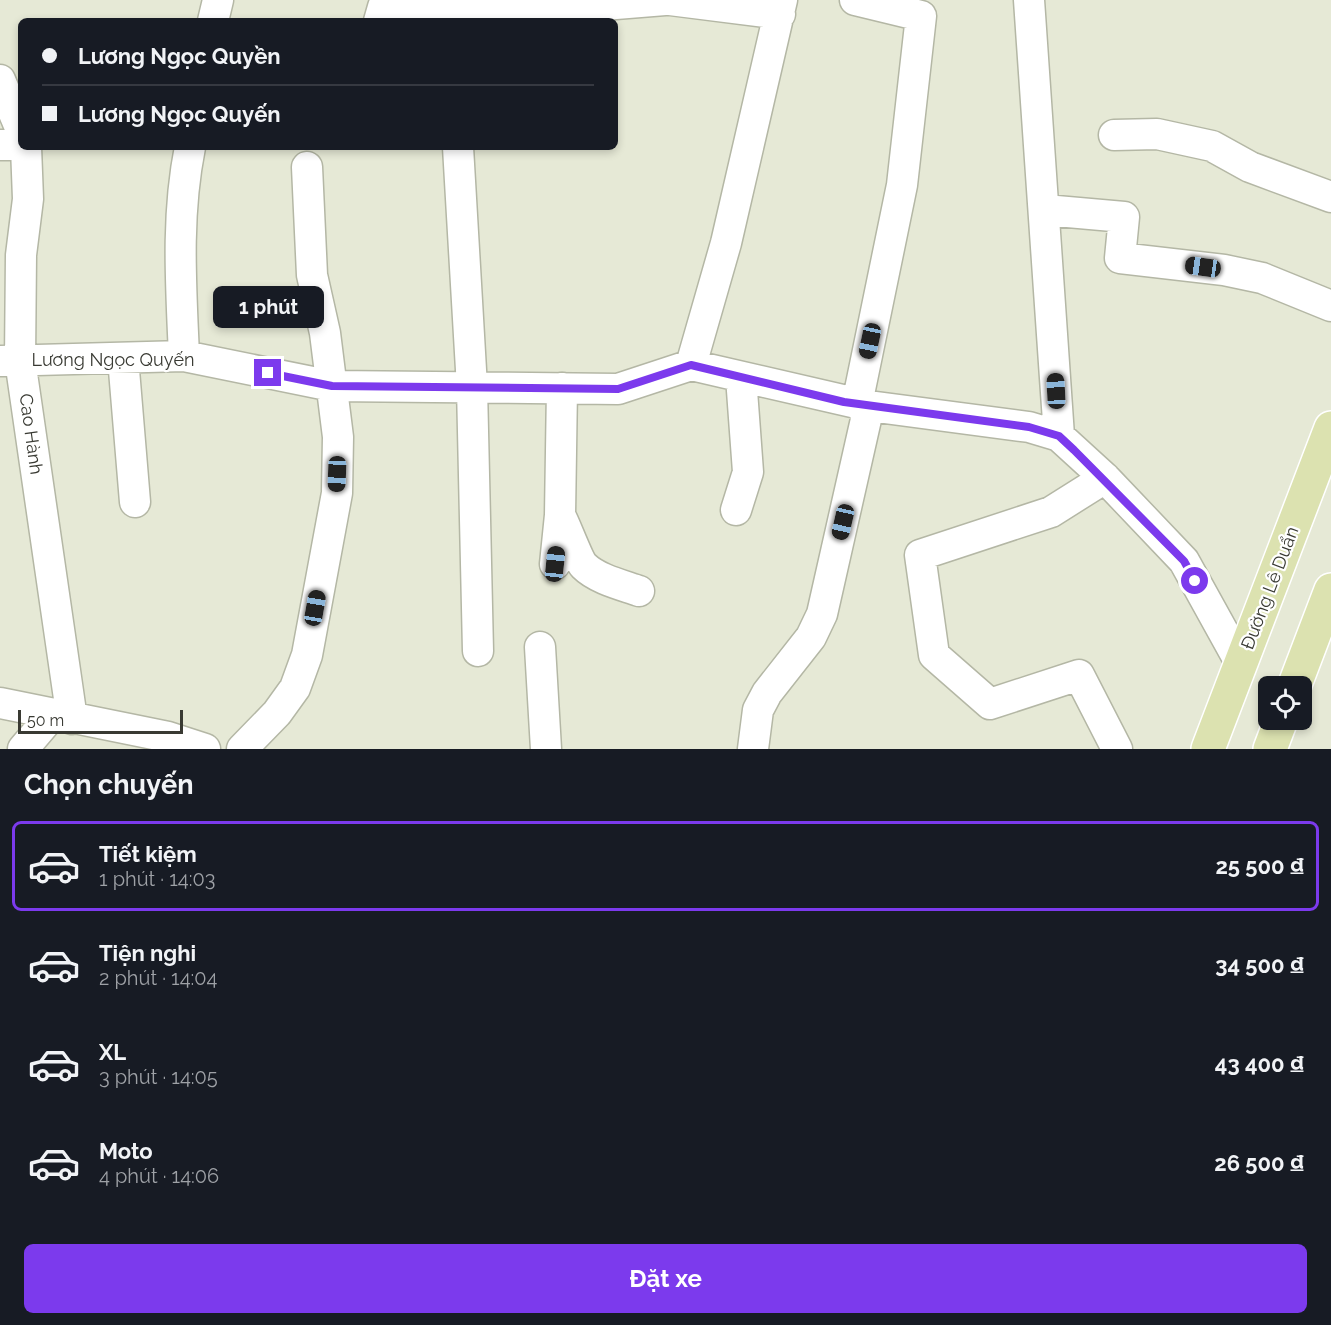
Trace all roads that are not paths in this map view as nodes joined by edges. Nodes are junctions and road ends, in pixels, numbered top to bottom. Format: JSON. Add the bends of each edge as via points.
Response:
{"nodes":[{"id":1,"x":218,"y":0,"type":"edge"},
{"id":2,"x":667,"y":0,"type":"edge"},
{"id":3,"x":855,"y":0,"type":"edge"},
{"id":4,"x":1029,"y":0,"type":"edge"},
{"id":5,"x":781,"y":7,"type":"edge"},
{"id":6,"x":921,"y":8,"type":"edge"},
{"id":7,"x":382,"y":9,"type":"edge"},
{"id":8,"x":214,"y":18,"type":"edge"},
{"id":9,"x":0,"y":80,"type":"edge"},
{"id":10,"x":18,"y":123,"type":"edge"},
{"id":11,"x":1114,"y":135,"type":"dead end"},
{"id":12,"x":0,"y":145,"type":"edge"},
{"id":13,"x":18,"y":145,"type":"edge"},
{"id":14,"x":26,"y":150,"type":"edge"},
{"id":15,"x":189,"y":150,"type":"edge"},
{"id":16,"x":458,"y":150,"type":"edge"},
{"id":17,"x":307,"y":167,"type":"dead end"},
{"id":18,"x":1331,"y":197,"type":"edge"},
{"id":19,"x":1045,"y":210,"type":"junction"},
{"id":20,"x":1331,"y":306,"type":"edge"},
{"id":21,"x":184,"y":356,"type":"junction"},
{"id":22,"x":123,"y":358,"type":"junction"},
{"id":23,"x":10,"y":361,"type":"edge"},
{"id":24,"x":691,"y":365,"type":"junction"},
{"id":25,"x":741,"y":377,"type":"junction"},
{"id":26,"x":332,"y":386,"type":"junction"},
{"id":27,"x":472,"y":387,"type":"junction"},
{"id":28,"x":562,"y":388,"type":"junction"},
{"id":29,"x":863,"y":405,"type":"junction"},
{"id":30,"x":1331,"y":428,"type":"edge"},
{"id":31,"x":1059,"y":436,"type":"junction"},
{"id":32,"x":1105,"y":478,"type":"junction"},
{"id":33,"x":135,"y":502,"type":"dead end"},
{"id":34,"x":736,"y":510,"type":"dead end"},
{"id":35,"x":560,"y":515,"type":"junction"},
{"id":36,"x":555,"y":564,"type":"dead end"},
{"id":37,"x":1331,"y":590,"type":"edge"},
{"id":38,"x":639,"y":591,"type":"dead end"},
{"id":39,"x":540,"y":647,"type":"dead end"},
{"id":40,"x":478,"y":651,"type":"dead end"},
{"id":41,"x":1241,"y":664,"type":"junction"},
{"id":42,"x":1298,"y":676,"type":"edge"},
{"id":43,"x":0,"y":703,"type":"edge"},
{"id":44,"x":62,"y":717,"type":"junction"},
{"id":45,"x":1277,"y":730,"type":"edge"},
{"id":46,"x":23,"y":749,"type":"edge"},
{"id":47,"x":205,"y":749,"type":"edge"},
{"id":48,"x":242,"y":749,"type":"edge"},
{"id":49,"x":546,"y":749,"type":"edge"},
{"id":50,"x":753,"y":749,"type":"edge"},
{"id":51,"x":1117,"y":749,"type":"edge"},
{"id":52,"x":1209,"y":749,"type":"edge"},
{"id":53,"x":1270,"y":749,"type":"edge"}],
"edges":[{"from":1,"to":8,"type":"street"},
{"from":2,"to":5,"type":"street"},
{"from":2,"to":7,"type":"street","via":[[554,9]]},
{"from":3,"to":6,"type":"street"},
{"from":4,"to":19,"type":"street"},
{"from":5,"to":24,"type":"street","via":[[726,243]]},
{"from":6,"to":29,"type":"street","via":[[902,185]]},
{"from":9,"to":10,"type":"street"},
{"from":11,"to":18,"type":"street","via":[[1157,134],[1212,147],[1250,167]]},
{"from":12,"to":13,"type":"street"},
{"from":14,"to":23,"type":"street","name":"Cao Hành","via":[[28,199]]},
{"from":15,"to":21,"type":"street","via":[[179,228]]},
{"from":16,"to":27,"type":"street"},
{"from":17,"to":26,"type":"street","via":[[312,274]]},
{"from":19,"to":20,"type":"street","via":[[1124,217],[1120,258],[1262,278]]},
{"from":19,"to":31,"type":"street"},
{"from":21,"to":22,"type":"street","name":"Lương Ngọc Quyến"},
{"from":21,"to":26,"type":"street","name":"Lương Ngọc Quyến"},
{"from":22,"to":23,"type":"street","name":"Lương Ngọc Quyến"},
{"from":22,"to":33,"type":"street"},
{"from":23,"to":44,"type":"street","name":"Cao Hành"},
{"from":24,"to":25,"type":"street"},
{"from":24,"to":28,"type":"street","name":"Lương Ngọc Quyến","via":[[618,389]]},
{"from":25,"to":29,"type":"street"},
{"from":25,"to":34,"type":"street","via":[[748,472]]},
{"from":26,"to":27,"type":"street","name":"Lương Ngọc Quyến"},
{"from":26,"to":48,"type":"street","via":[[339,437],[337,493],[307,655],[295,688]]},
{"from":27,"to":28,"type":"street","name":"Lương Ngọc Quyến"},
{"from":27,"to":40,"type":"street"},
{"from":28,"to":35,"type":"street"},
{"from":29,"to":31,"type":"street","via":[[1029,427]]},
{"from":29,"to":50,"type":"street","via":[[822,614],[811,637],[758,710]]},
{"from":30,"to":41,"type":"main road","name":"Đường Lê Duẩn"},
{"from":31,"to":32,"type":"street"},
{"from":32,"to":41,"type":"street","via":[[1184,561]]},
{"from":32,"to":51,"type":"street","via":[[1051,512],[920,555],[934,655],[990,704],[1079,675]]},
{"from":35,"to":36,"type":"street"},
{"from":35,"to":38,"type":"street","via":[[582,565]]},
{"from":37,"to":42,"type":"main road"},
{"from":39,"to":49,"type":"street"},
{"from":41,"to":52,"type":"main road","name":"Đường Lê Duẩn"},
{"from":43,"to":44,"type":"street"},
{"from":44,"to":46,"type":"street"},
{"from":44,"to":47,"type":"street","via":[[168,737]]},
{"from":45,"to":53,"type":"main road"}]}
